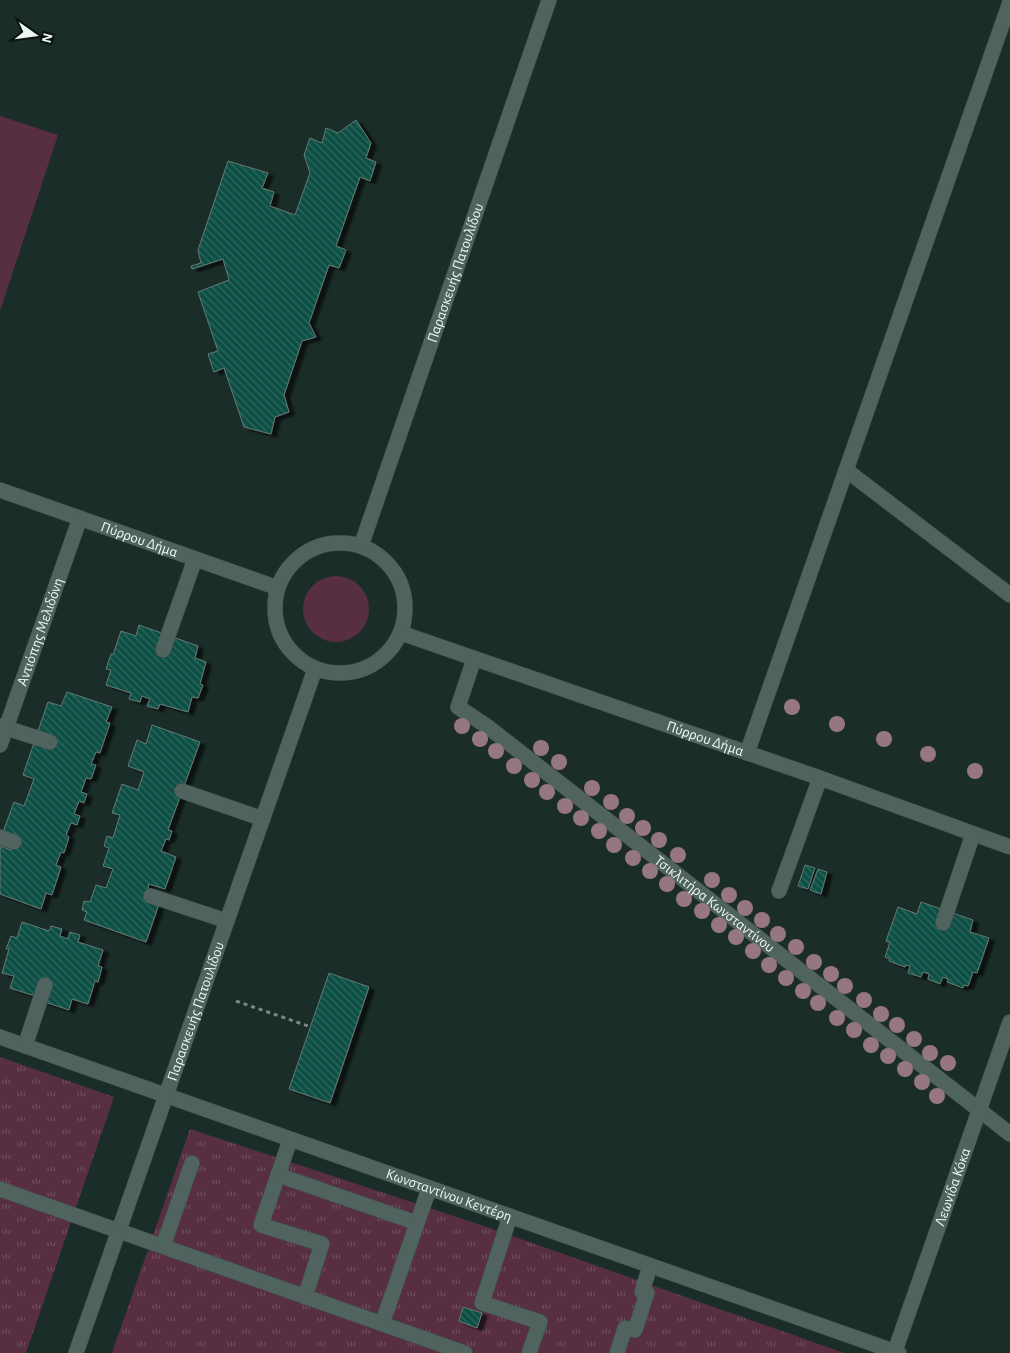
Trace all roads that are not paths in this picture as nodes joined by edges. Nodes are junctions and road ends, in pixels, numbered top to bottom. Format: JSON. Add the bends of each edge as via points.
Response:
{"nodes":[{"id":1,"x":549,"y":0,"type":"edge"},
{"id":2,"x":1010,"y":2,"type":"edge"},
{"id":3,"x":846,"y":470,"type":"junction"},
{"id":4,"x":0,"y":490,"type":"edge"},
{"id":5,"x":80,"y":518,"type":"junction"},
{"id":6,"x":361,"y":546,"type":"junction"},
{"id":7,"x":195,"y":559,"type":"junction"},
{"id":8,"x":278,"y":588,"type":"junction"},
{"id":9,"x":1010,"y":595,"type":"edge"},
{"id":10,"x":401,"y":633,"type":"junction"},
{"id":11,"x":163,"y":650,"type":"dead end"},
{"id":12,"x":474,"y":659,"type":"junction"},
{"id":13,"x":315,"y":669,"type":"junction"},
{"id":14,"x":3,"y":727,"type":"edge"},
{"id":15,"x":50,"y":742,"type":"dead end"},
{"id":16,"x":0,"y":745,"type":"edge"},
{"id":17,"x":747,"y":753,"type":"junction"},
{"id":18,"x":820,"y":778,"type":"junction"},
{"id":19,"x":182,"y":791,"type":"dead end"},
{"id":20,"x":263,"y":819,"type":"junction"},
{"id":21,"x":973,"y":834,"type":"junction"},
{"id":22,"x":1010,"y":847,"type":"edge"},
{"id":23,"x":779,"y":891,"type":"dead end"},
{"id":24,"x":150,"y":896,"type":"dead end"},
{"id":25,"x":227,"y":921,"type":"junction"},
{"id":26,"x":943,"y":923,"type":"dead end"},
{"id":27,"x":45,"y":984,"type":"dead end"},
{"id":28,"x":1010,"y":1022,"type":"edge"},
{"id":29,"x":0,"y":1037,"type":"edge"},
{"id":30,"x":24,"y":1046,"type":"junction"},
{"id":31,"x":166,"y":1097,"type":"junction"},
{"id":32,"x":979,"y":1110,"type":"junction"},
{"id":33,"x":1010,"y":1134,"type":"edge"},
{"id":34,"x":290,"y":1140,"type":"junction"},
{"id":35,"x":192,"y":1162,"type":"dead end"},
{"id":36,"x":278,"y":1175,"type":"junction"},
{"id":37,"x":0,"y":1189,"type":"edge"},
{"id":38,"x":429,"y":1189,"type":"junction"},
{"id":39,"x":510,"y":1216,"type":"junction"},
{"id":40,"x":417,"y":1222,"type":"junction"},
{"id":41,"x":119,"y":1230,"type":"junction"},
{"id":42,"x":163,"y":1246,"type":"junction"},
{"id":43,"x":650,"y":1266,"type":"junction"},
{"id":44,"x":305,"y":1297,"type":"junction"},
{"id":45,"x":382,"y":1324,"type":"junction"},
{"id":46,"x":897,"y":1352,"type":"edge"},
{"id":47,"x":76,"y":1353,"type":"edge"},
{"id":48,"x":465,"y":1353,"type":"edge"},
{"id":49,"x":529,"y":1353,"type":"edge"},
{"id":50,"x":617,"y":1353,"type":"edge"}],
"edges":[{"from":1,"to":6,"type":"street","name":"Παρασκευής Πατουλίδου"},
{"from":2,"to":3,"type":"street"},
{"from":3,"to":9,"type":"street"},
{"from":3,"to":17,"type":"street"},
{"from":4,"to":5,"type":"street","name":"Πύρρου Δήμα"},
{"from":5,"to":7,"type":"street","name":"Πύρρου Δήμα"},
{"from":5,"to":14,"type":"street","name":"Αντιόπης Μελιδόνη"},
{"from":6,"to":8,"type":"street","via":[[340,543],[320,546],[302,555],[287,570]]},
{"from":6,"to":10,"type":"street","via":[[380,556],[394,571],[403,590],[406,612]]},
{"from":7,"to":8,"type":"street","name":"Πύρρου Δήμα"},
{"from":7,"to":11,"type":"street"},
{"from":8,"to":13,"type":"street","via":[[275,612],[281,636],[295,656]]},
{"from":10,"to":12,"type":"street","name":"Πύρρου Δήμα"},
{"from":10,"to":13,"type":"street","via":[[387,654],[366,669],[341,674]]},
{"from":12,"to":17,"type":"street","name":"Πύρρου Δήμα"},
{"from":12,"to":32,"type":"street","name":"Τσικλιτήρα Κωνσταντίνου","via":[[458,707],[488,727]]},
{"from":13,"to":20,"type":"street","name":"Παρασκευής Πατουλίδου"},
{"from":14,"to":15,"type":"street"},
{"from":14,"to":16,"type":"street","name":"Αντιόπης Μελιδόνη"},
{"from":17,"to":18,"type":"street","name":"Πύρρου Δήμα"},
{"from":18,"to":21,"type":"street","name":"Πύρρου Δήμα"},
{"from":18,"to":23,"type":"street"},
{"from":19,"to":20,"type":"street"},
{"from":20,"to":25,"type":"street","name":"Παρασκευής Πατουλίδου"},
{"from":21,"to":22,"type":"street","name":"Πύρρου Δήμα"},
{"from":21,"to":26,"type":"street"},
{"from":24,"to":25,"type":"street"},
{"from":25,"to":31,"type":"street","name":"Παρασκευής Πατουλίδου"},
{"from":27,"to":30,"type":"street"},
{"from":28,"to":32,"type":"street","name":"Λεωνίδα Κόκα"},
{"from":29,"to":30,"type":"street","name":"Κωνσταντίνου Κεντέρη"},
{"from":30,"to":31,"type":"street","name":"Κωνσταντίνου Κεντέρη"},
{"from":31,"to":34,"type":"street","name":"Κωνσταντίνου Κεντέρη"},
{"from":31,"to":41,"type":"street","name":"Παρασκευής Πατουλίδου"},
{"from":32,"to":33,"type":"street","name":"Τσικλιτήρα Κωνσταντίνου"},
{"from":32,"to":46,"type":"street","name":"Λεωνίδα Κόκα"},
{"from":34,"to":36,"type":"street"},
{"from":34,"to":38,"type":"street","name":"Κωνσταντίνου Κεντέρη"},
{"from":35,"to":42,"type":"street"},
{"from":36,"to":40,"type":"street"},
{"from":36,"to":44,"type":"street","via":[[261,1225],[322,1244]]},
{"from":37,"to":41,"type":"street"},
{"from":38,"to":39,"type":"street","name":"Κωνσταντίνου Κεντέρη"},
{"from":38,"to":40,"type":"street"},
{"from":39,"to":43,"type":"street","name":"Κωνσταντίνου Κεντέρη"},
{"from":39,"to":49,"type":"street","via":[[482,1303],[540,1322]]},
{"from":40,"to":45,"type":"street"},
{"from":41,"to":42,"type":"street"},
{"from":41,"to":47,"type":"street","name":"Παρασκευής Πατουλίδου"},
{"from":42,"to":44,"type":"street"},
{"from":43,"to":46,"type":"street","name":"Κωνσταντίνου Κεντέρη"},
{"from":43,"to":50,"type":"street","via":[[642,1292],[647,1294],[634,1330],[625,1328]]},
{"from":44,"to":45,"type":"street"},
{"from":45,"to":48,"type":"street"}]}
